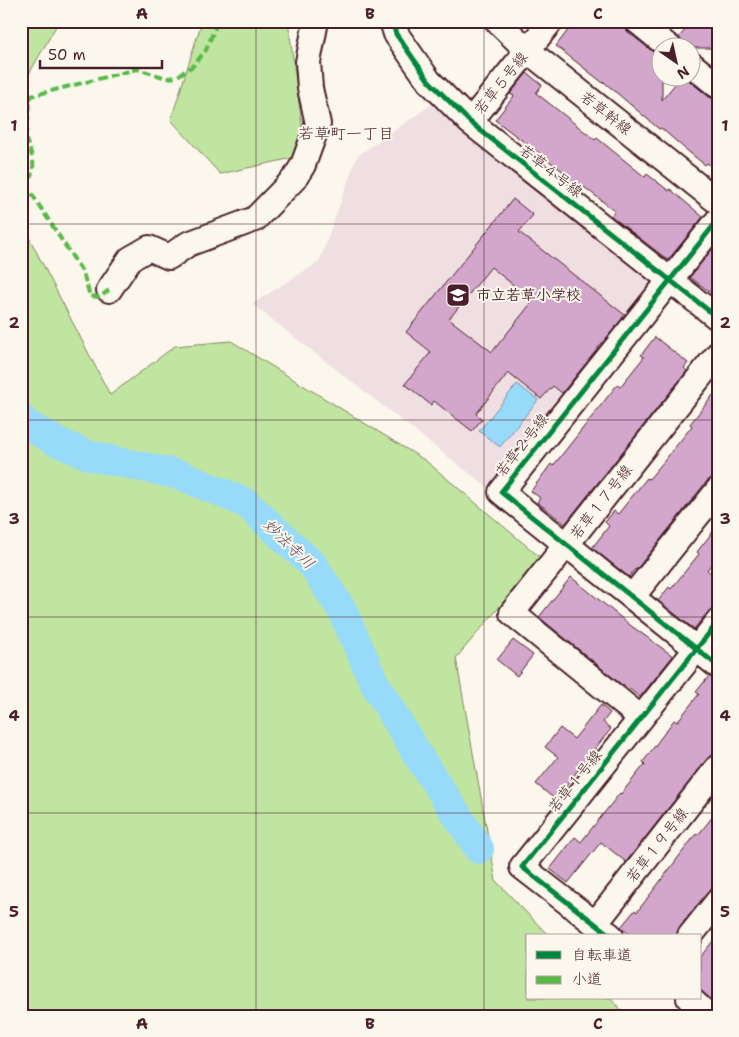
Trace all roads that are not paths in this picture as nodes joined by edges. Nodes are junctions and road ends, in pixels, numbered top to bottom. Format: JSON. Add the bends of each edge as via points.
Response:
{"nodes":[{"id":1,"x":316,"y":21,"type":"edge"},
{"id":2,"x":392,"y":21,"type":"edge"},
{"id":3,"x":497,"y":21,"type":"edge"},
{"id":4,"x":551,"y":21,"type":"edge"},
{"id":5,"x":527,"y":50,"type":"junction"},
{"id":6,"x":702,"y":73,"type":"edge"},
{"id":7,"x":718,"y":86,"type":"edge"},
{"id":8,"x":470,"y":122,"type":"junction"},
{"id":9,"x":718,"y":202,"type":"edge"},
{"id":10,"x":718,"y":220,"type":"edge"},
{"id":11,"x":669,"y":280,"type":"junction"},
{"id":12,"x":109,"y":290,"type":"dead end"},
{"id":13,"x":718,"y":318,"type":"edge"},
{"id":14,"x":718,"y":354,"type":"edge"},
{"id":15,"x":718,"y":490,"type":"edge"},
{"id":16,"x":567,"y":545,"type":"junction"},
{"id":17,"x":632,"y":597,"type":"junction"},
{"id":18,"x":718,"y":622,"type":"edge"},
{"id":19,"x":696,"y":649,"type":"junction"},
{"id":20,"x":718,"y":666,"type":"edge"},
{"id":21,"x":641,"y":718,"type":"junction"},
{"id":22,"x":718,"y":767,"type":"edge"},
{"id":23,"x":718,"y":901,"type":"edge"},
{"id":24,"x":603,"y":930,"type":"edge"},
{"id":25,"x":692,"y":934,"type":"edge"},
{"id":26,"x":691,"y":1000,"type":"edge"},
{"id":27,"x":709,"y":1016,"type":"edge"}],
"edges":[{"from":1,"to":12,"type":"street","via":[[308,62],[318,124],[295,178],[255,219],[188,244],[169,257],[149,248],[130,259]]},
{"from":2,"to":8,"type":"street","name":"若草４号線","via":[[396,34],[429,81]]},
{"from":3,"to":5,"type":"street","name":"若草幹線"},
{"from":4,"to":5,"type":"street","name":"若草５号線"},
{"from":5,"to":8,"type":"street","name":"若草５号線"},
{"from":5,"to":9,"type":"street","name":"若草幹線"},
{"from":6,"to":7,"type":"street"},
{"from":8,"to":11,"type":"street","name":"若草４号線"},
{"from":10,"to":11,"type":"street","name":"若草２号線"},
{"from":11,"to":13,"type":"street","name":"若草４号線"},
{"from":11,"to":16,"type":"street","name":"若草２号線","via":[[501,492]]},
{"from":14,"to":16,"type":"street","name":"若草１７号線"},
{"from":15,"to":17,"type":"street"},
{"from":16,"to":17,"type":"street","name":"若草２号線"},
{"from":16,"to":21,"type":"street","name":"若草１７号線","via":[[512,613]]},
{"from":17,"to":19,"type":"street","name":"若草２号線"},
{"from":18,"to":19,"type":"street","name":"若草１号線"},
{"from":19,"to":20,"type":"street","name":"若草２号線"},
{"from":19,"to":21,"type":"street","name":"若草１号線"},
{"from":21,"to":24,"type":"street","name":"若草１号線","via":[[522,867]]},
{"from":22,"to":24,"type":"street","name":"若草１９号線"},
{"from":23,"to":25,"type":"street"},
{"from":26,"to":27,"type":"street"}]}
